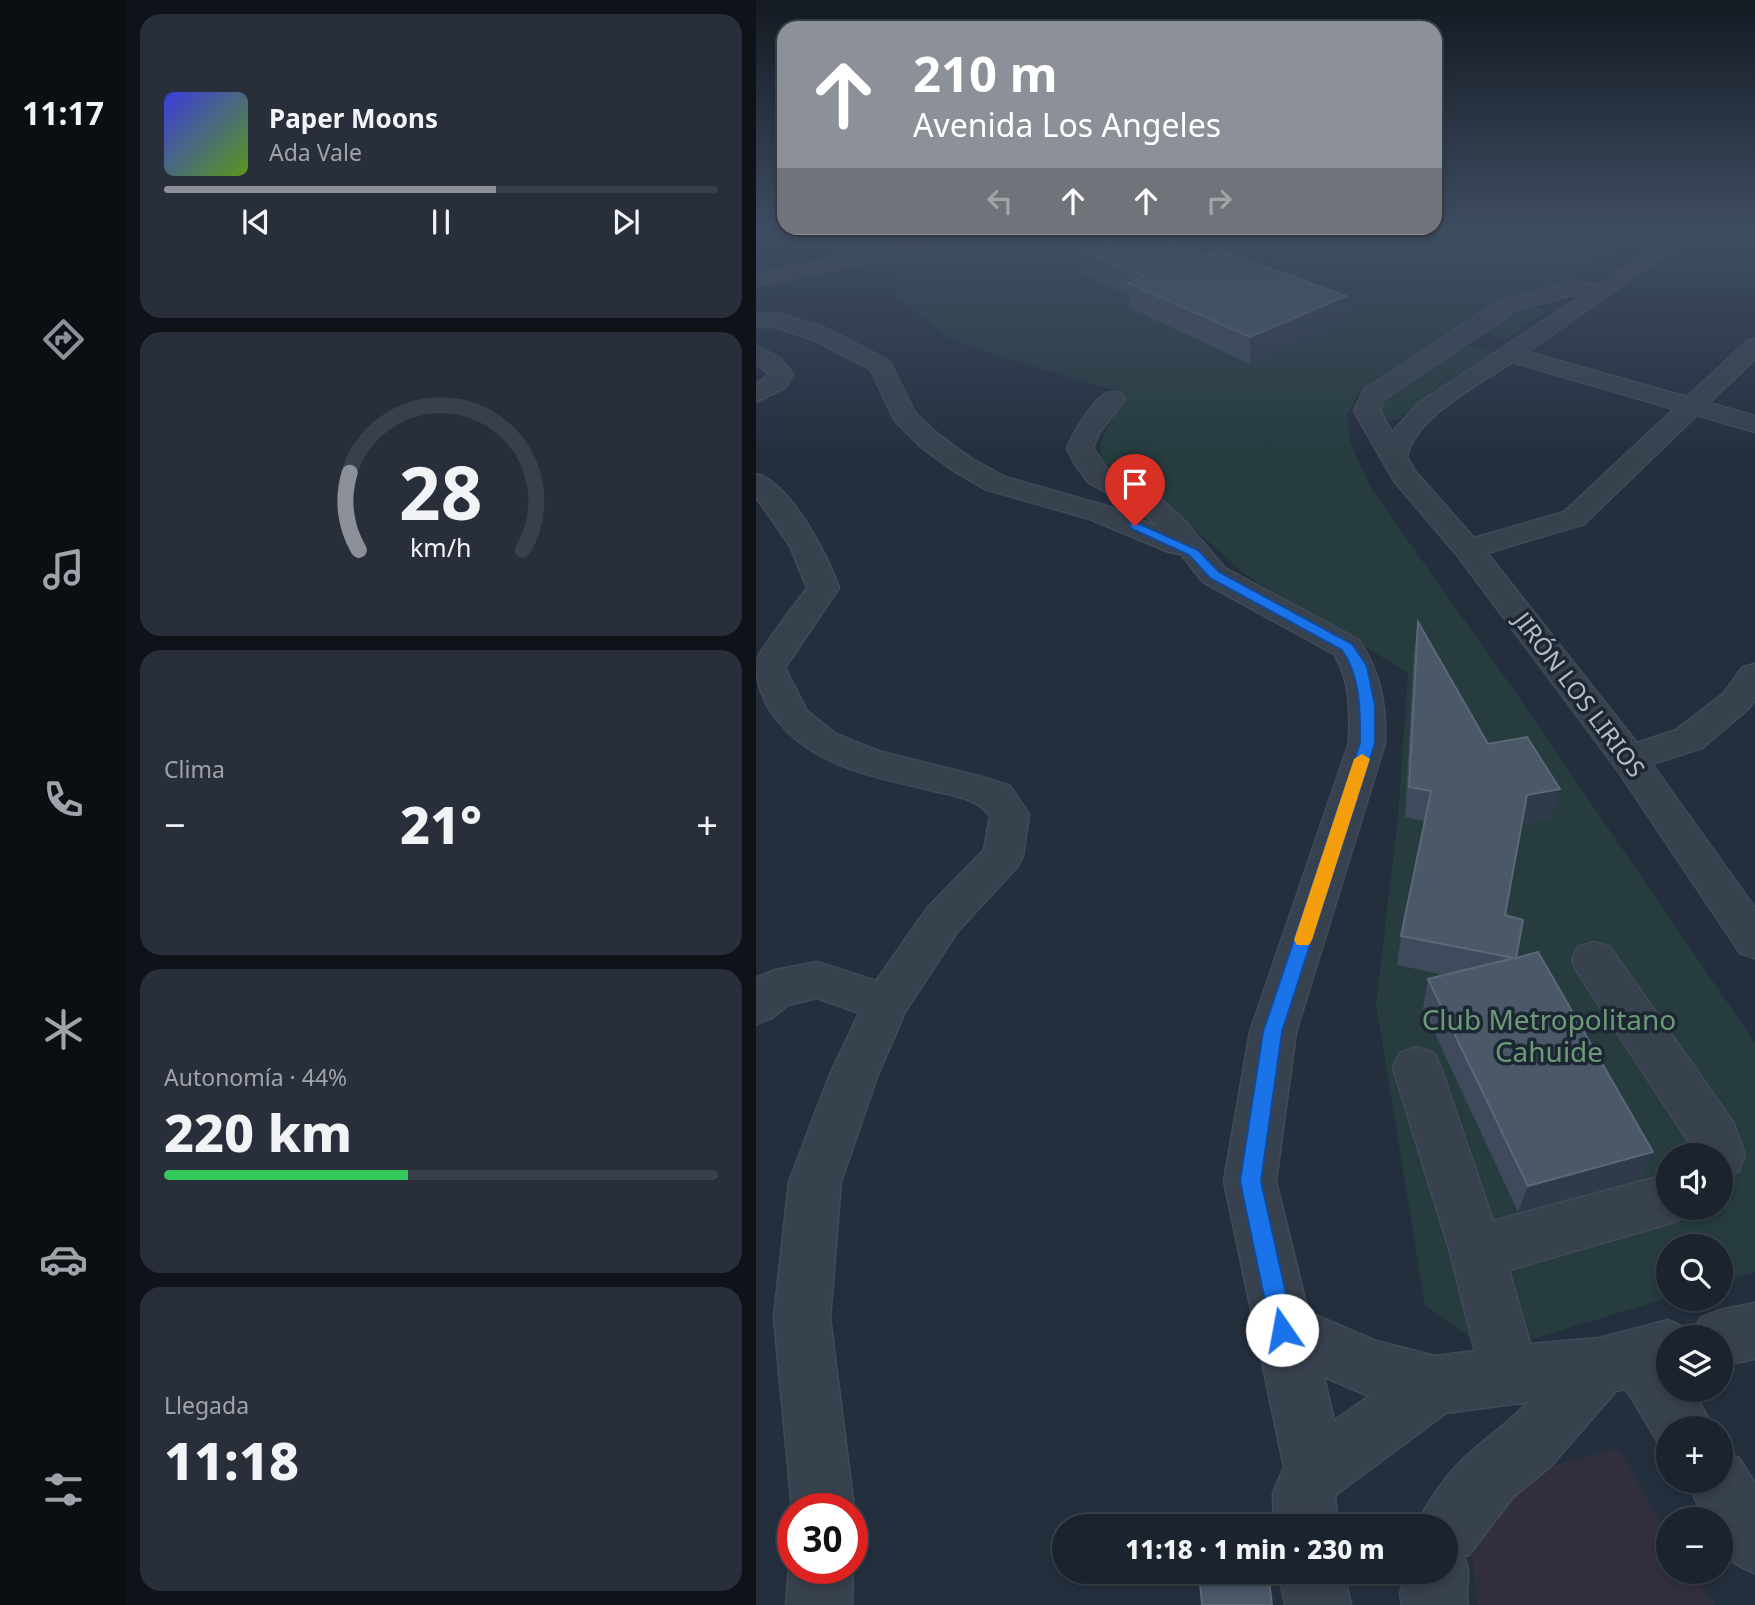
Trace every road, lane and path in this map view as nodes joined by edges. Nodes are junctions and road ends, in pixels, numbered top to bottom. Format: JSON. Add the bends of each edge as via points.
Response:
{"nodes":[{"id":1,"x":1504,"y":308,"type":"edge"},
{"id":2,"x":1578,"y":308,"type":"edge"},
{"id":3,"x":756,"y":320,"type":"edge"},
{"id":4,"x":1755,"y":346,"type":"edge"},
{"id":5,"x":1517,"y":349,"type":"junction"},
{"id":6,"x":756,"y":353,"type":"edge"},
{"id":7,"x":756,"y":395,"type":"edge"},
{"id":8,"x":1113,"y":399,"type":"dead end"},
{"id":9,"x":1697,"y":400,"type":"junction"},
{"id":10,"x":1755,"y":410,"type":"edge"},
{"id":11,"x":1755,"y":424,"type":"edge"},
{"id":12,"x":1394,"y":457,"type":"junction"},
{"id":13,"x":756,"y":482,"type":"edge"},
{"id":14,"x":1468,"y":549,"type":"junction"},
{"id":15,"x":1194,"y":553,"type":"junction"},
{"id":16,"x":1755,"y":675,"type":"edge"},
{"id":17,"x":1629,"y":759,"type":"junction"},
{"id":18,"x":1755,"y":941,"type":"edge"},
{"id":19,"x":1594,"y":960,"type":"dead end"},
{"id":20,"x":886,"y":1003,"type":"junction"},
{"id":21,"x":756,"y":1005,"type":"edge"},
{"id":22,"x":1417,"y":1068,"type":"dead end"},
{"id":23,"x":1716,"y":1143,"type":"edge"},
{"id":24,"x":1656,"y":1202,"type":"edge"},
{"id":25,"x":1477,"y":1252,"type":"junction"},
{"id":26,"x":1282,"y":1330,"type":"junction"},
{"id":27,"x":1755,"y":1331,"type":"edge"},
{"id":28,"x":1733,"y":1335,"type":"edge"},
{"id":29,"x":1635,"y":1358,"type":"edge"},
{"id":30,"x":1510,"y":1375,"type":"junction"},
{"id":31,"x":1435,"y":1385,"type":"junction"},
{"id":32,"x":1676,"y":1416,"type":"edge"},
{"id":33,"x":1316,"y":1471,"type":"junction"},
{"id":34,"x":821,"y":1493,"type":"edge"},
{"id":35,"x":1725,"y":1493,"type":"edge"},
{"id":36,"x":1305,"y":1514,"type":"edge"},
{"id":37,"x":1458,"y":1517,"type":"edge"},
{"id":38,"x":1755,"y":1541,"type":"edge"},
{"id":39,"x":820,"y":1584,"type":"edge"},
{"id":40,"x":1314,"y":1584,"type":"edge"},
{"id":41,"x":1435,"y":1584,"type":"edge"},
{"id":42,"x":819,"y":1605,"type":"edge"},
{"id":43,"x":1318,"y":1605,"type":"edge"},
{"id":44,"x":1435,"y":1605,"type":"edge"}],
"edges":[{"from":1,"to":12,"type":"street","name":"JIRÓN LOS LIRIOS","via":[[1373,395],[1367,411]]},
{"from":2,"to":5,"type":"street"},
{"from":3,"to":15,"type":"street","via":[[800,327],[881,366],[904,416],[930,441],[995,483],[1100,513]]},
{"from":4,"to":9,"type":"street"},
{"from":5,"to":9,"type":"street"},
{"from":5,"to":12,"type":"street","via":[[1428,408],[1400,438]]},
{"from":6,"to":7,"type":"street","via":[[781,374],[776,383]]},
{"from":8,"to":15,"type":"street","via":[[1080,448],[1088,464],[1099,477],[1148,503]]},
{"from":9,"to":10,"type":"street"},
{"from":9,"to":11,"type":"street"},
{"from":9,"to":14,"type":"street","via":[[1574,518]]},
{"from":12,"to":14,"type":"street","name":"JIRÓN LOS LIRIOS"},
{"from":13,"to":20,"type":"street","via":[[797,531],[823,588],[768,668],[775,688],[805,730],[837,751],[979,789],[996,796],[1010,814],[1003,856],[943,919]]},
{"from":14,"to":17,"type":"street","name":"JIRÓN LOS LIRIOS"},
{"from":15,"to":26,"type":"street","via":[[1214,575],[1347,647],[1360,666],[1368,706],[1367,743],[1273,1032],[1250,1181]]},
{"from":16,"to":17,"type":"street","via":[[1736,701],[1689,739]]},
{"from":17,"to":18,"type":"street","name":"JIRÓN LOS LIRIOS"},
{"from":19,"to":23,"type":"street"},
{"from":20,"to":21,"type":"street","via":[[817,980],[775,989]]},
{"from":20,"to":34,"type":"street","via":[[853,1077],[816,1182],[802,1318]]},
{"from":22,"to":25,"type":"street"},
{"from":24,"to":25,"type":"street"},
{"from":25,"to":30,"type":"street"},
{"from":26,"to":31,"type":"street","via":[[1375,1370]]},
{"from":26,"to":33,"type":"street"},
{"from":27,"to":28,"type":"street"},
{"from":29,"to":30,"type":"street"},
{"from":29,"to":32,"type":"street"},
{"from":29,"to":37,"type":"street","via":[[1491,1475]]},
{"from":30,"to":31,"type":"street"},
{"from":31,"to":33,"type":"street"},
{"from":33,"to":36,"type":"street","via":[[1304,1493]]},
{"from":35,"to":38,"type":"street"},
{"from":39,"to":42,"type":"street"},
{"from":40,"to":43,"type":"street"},
{"from":41,"to":44,"type":"street"}]}
